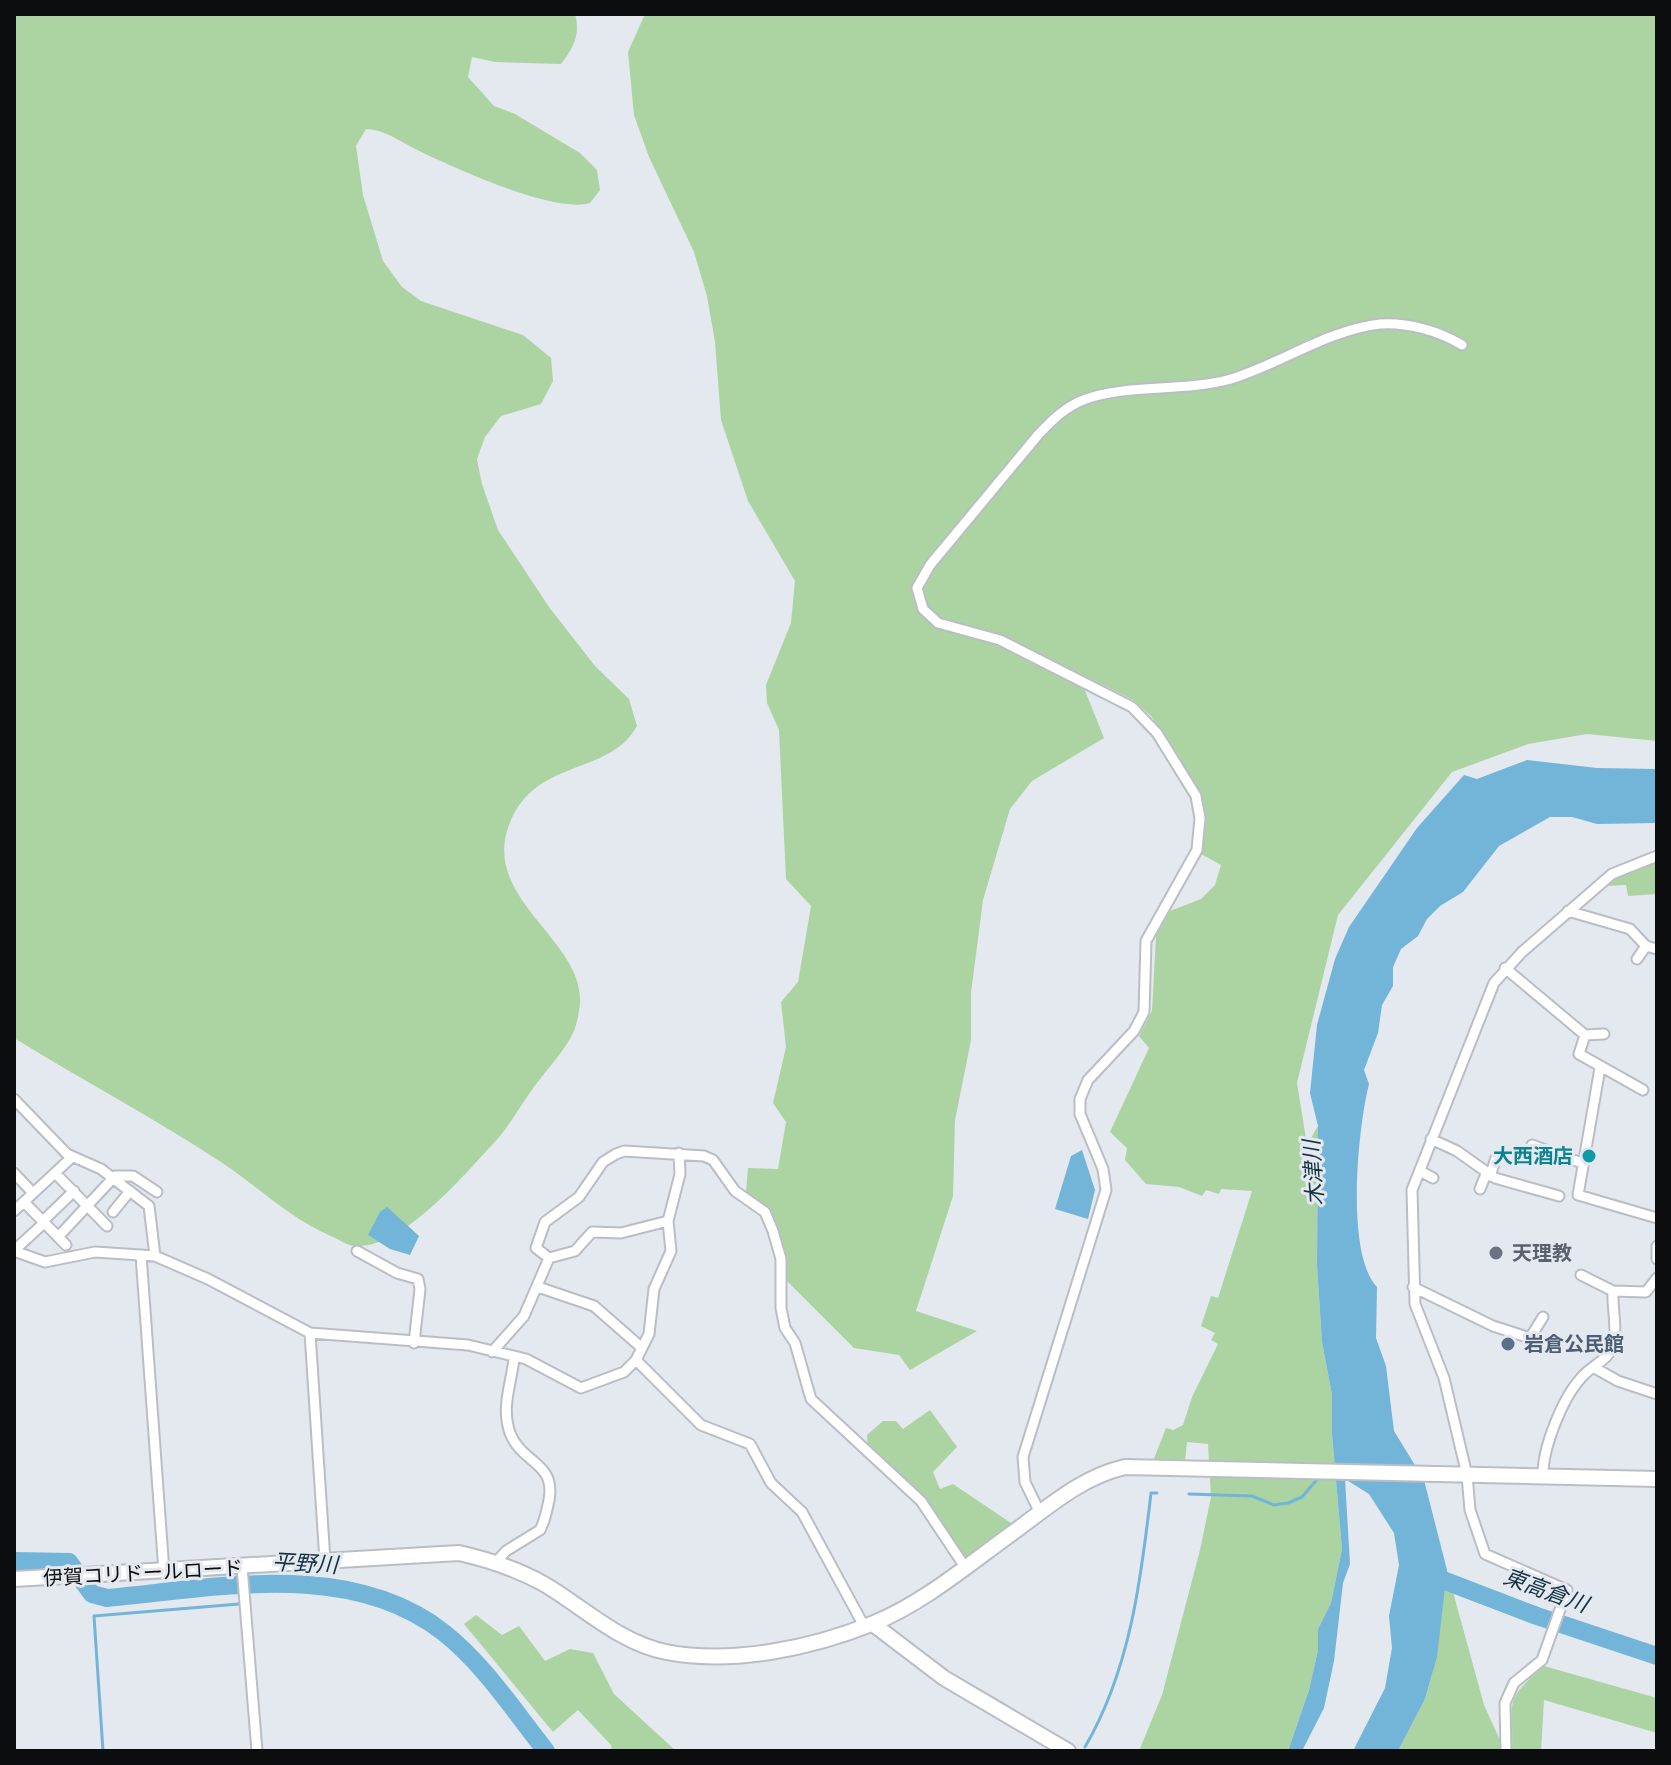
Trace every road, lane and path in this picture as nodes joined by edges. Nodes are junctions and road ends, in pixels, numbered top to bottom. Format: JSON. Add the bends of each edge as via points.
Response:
{"nodes":[{"id":1,"x":1462,"y":345,"type":"dead end"},
{"id":2,"x":1657,"y":856,"type":"edge"},
{"id":3,"x":1568,"y":911,"type":"junction"},
{"id":4,"x":1646,"y":946,"type":"junction"},
{"id":5,"x":1657,"y":949,"type":"edge"},
{"id":6,"x":1637,"y":959,"type":"dead end"},
{"id":7,"x":1505,"y":968,"type":"junction"},
{"id":8,"x":1604,"y":1034,"type":"dead end"},
{"id":9,"x":1585,"y":1035,"type":"junction"},
{"id":10,"x":1600,"y":1068,"type":"junction"},
{"id":11,"x":1643,"y":1090,"type":"dead end"},
{"id":12,"x":14,"y":1099,"type":"edge"},
{"id":13,"x":1431,"y":1139,"type":"junction"},
{"id":14,"x":1532,"y":1145,"type":"dead end"},
{"id":15,"x":679,"y":1153,"type":"junction"},
{"id":16,"x":71,"y":1158,"type":"junction"},
{"id":17,"x":1496,"y":1158,"type":"dead end"},
{"id":18,"x":1582,"y":1163,"type":"junction"},
{"id":19,"x":1420,"y":1171,"type":"junction"},
{"id":20,"x":14,"y":1173,"type":"edge"},
{"id":21,"x":55,"y":1173,"type":"junction"},
{"id":22,"x":1488,"y":1175,"type":"junction"},
{"id":23,"x":113,"y":1178,"type":"junction"},
{"id":24,"x":1433,"y":1178,"type":"dead end"},
{"id":25,"x":1480,"y":1189,"type":"dead end"},
{"id":26,"x":74,"y":1191,"type":"junction"},
{"id":27,"x":130,"y":1191,"type":"junction"},
{"id":28,"x":157,"y":1192,"type":"dead end"},
{"id":29,"x":33,"y":1193,"type":"junction"},
{"id":30,"x":1559,"y":1196,"type":"dead end"},
{"id":31,"x":24,"y":1202,"type":"junction"},
{"id":32,"x":90,"y":1207,"type":"junction"},
{"id":33,"x":14,"y":1211,"type":"edge"},
{"id":34,"x":113,"y":1212,"type":"dead end"},
{"id":35,"x":1657,"y":1218,"type":"edge"},
{"id":36,"x":668,"y":1221,"type":"junction"},
{"id":37,"x":44,"y":1222,"type":"junction"},
{"id":38,"x":107,"y":1226,"type":"dead end"},
{"id":39,"x":1657,"y":1246,"type":"edge"},
{"id":40,"x":17,"y":1248,"type":"edge"},
{"id":41,"x":357,"y":1251,"type":"dead end"},
{"id":42,"x":141,"y":1255,"type":"junction"},
{"id":43,"x":155,"y":1256,"type":"junction"},
{"id":44,"x":549,"y":1258,"type":"junction"},
{"id":45,"x":1657,"y":1259,"type":"edge"},
{"id":46,"x":1581,"y":1275,"type":"dead end"},
{"id":47,"x":1657,"y":1278,"type":"edge"},
{"id":48,"x":538,"y":1287,"type":"junction"},
{"id":49,"x":1413,"y":1287,"type":"junction"},
{"id":50,"x":1613,"y":1291,"type":"junction"},
{"id":51,"x":1543,"y":1317,"type":"dead end"},
{"id":52,"x":310,"y":1333,"type":"junction"},
{"id":53,"x":414,"y":1343,"type":"junction"},
{"id":54,"x":642,"y":1348,"type":"junction"},
{"id":55,"x":492,"y":1352,"type":"junction"},
{"id":56,"x":514,"y":1359,"type":"junction"},
{"id":57,"x":636,"y":1360,"type":"junction"},
{"id":58,"x":1593,"y":1367,"type":"junction"},
{"id":59,"x":1657,"y":1394,"type":"edge"},
{"id":60,"x":1465,"y":1475,"type":"junction"},
{"id":61,"x":1543,"y":1477,"type":"junction"},
{"id":62,"x":1657,"y":1479,"type":"edge"},
{"id":63,"x":1040,"y":1513,"type":"junction"},
{"id":64,"x":325,"y":1561,"type":"junction"},
{"id":65,"x":497,"y":1561,"type":"junction"},
{"id":66,"x":965,"y":1567,"type":"junction"},
{"id":67,"x":164,"y":1572,"type":"junction"},
{"id":68,"x":242,"y":1572,"type":"junction"},
{"id":69,"x":14,"y":1579,"type":"edge"},
{"id":70,"x":868,"y":1625,"type":"junction"},
{"id":71,"x":257,"y":1751,"type":"edge"},
{"id":72,"x":1068,"y":1751,"type":"edge"},
{"id":73,"x":1506,"y":1751,"type":"edge"}],
"edges":[{"from":1,"to":63,"type":"street","via":[[1424,329],[1382,324],[1232,378],[1076,403],[1030,444],[917,588],[923,609],[938,623],[1000,640],[1132,707],[1157,733],[1198,801],[1194,857],[1146,941],[1144,1012],[1134,1031],[1088,1080],[1080,1099],[1080,1114],[1106,1190],[1023,1457],[1025,1482]]},
{"from":2,"to":3,"type":"street","via":[[1619,869]]},
{"from":3,"to":4,"type":"street","via":[[1630,929]]},
{"from":3,"to":7,"type":"street"},
{"from":4,"to":5,"type":"street"},
{"from":4,"to":6,"type":"street"},
{"from":7,"to":9,"type":"street"},
{"from":7,"to":13,"type":"street","via":[[1489,994]]},
{"from":8,"to":9,"type":"street"},
{"from":9,"to":10,"type":"street","via":[[1579,1054]]},
{"from":10,"to":11,"type":"street"},
{"from":10,"to":18,"type":"street"},
{"from":12,"to":16,"type":"street"},
{"from":13,"to":19,"type":"street"},
{"from":13,"to":22,"type":"street"},
{"from":14,"to":18,"type":"street"},
{"from":15,"to":36,"type":"street","via":[[680,1174]]},
{"from":15,"to":44,"type":"street","via":[[624,1151],[603,1162],[589,1186],[543,1226],[536,1248]]},
{"from":15,"to":66,"type":"street","via":[[713,1160],[735,1191],[765,1212],[781,1259],[785,1328],[795,1343],[811,1399],[921,1501]]},
{"from":16,"to":21,"type":"street"},
{"from":16,"to":23,"type":"street"},
{"from":17,"to":22,"type":"street"},
{"from":18,"to":35,"type":"street","via":[[1578,1195]]},
{"from":19,"to":24,"type":"street"},
{"from":19,"to":49,"type":"street","via":[[1411,1204]]},
{"from":20,"to":29,"type":"street"},
{"from":21,"to":26,"type":"street"},
{"from":21,"to":29,"type":"street"},
{"from":22,"to":25,"type":"street"},
{"from":22,"to":30,"type":"street"},
{"from":23,"to":27,"type":"street"},
{"from":23,"to":28,"type":"street","via":[[133,1176]]},
{"from":23,"to":32,"type":"street"},
{"from":26,"to":32,"type":"street"},
{"from":26,"to":37,"type":"street"},
{"from":27,"to":34,"type":"street"},
{"from":27,"to":43,"type":"street","via":[[151,1209]]},
{"from":29,"to":31,"type":"street"},
{"from":31,"to":33,"type":"street"},
{"from":31,"to":37,"type":"street"},
{"from":32,"to":37,"type":"street","via":[[62,1241]]},
{"from":32,"to":38,"type":"street"},
{"from":36,"to":44,"type":"street","via":[[621,1233],[592,1232],[575,1251]]},
{"from":36,"to":54,"type":"street","via":[[671,1251],[654,1289],[649,1334]]},
{"from":37,"to":40,"type":"street"},
{"from":39,"to":45,"type":"street"},
{"from":40,"to":42,"type":"street","via":[[45,1262],[95,1252]]},
{"from":41,"to":53,"type":"street","via":[[418,1279]]},
{"from":42,"to":43,"type":"street"},
{"from":42,"to":67,"type":"street"},
{"from":43,"to":52,"type":"street"},
{"from":44,"to":48,"type":"street"},
{"from":46,"to":50,"type":"street"},
{"from":47,"to":50,"type":"street","via":[[1646,1292]]},
{"from":48,"to":54,"type":"street","via":[[594,1306]]},
{"from":48,"to":55,"type":"street","via":[[524,1316]]},
{"from":49,"to":51,"type":"street","via":[[1530,1338]]},
{"from":49,"to":60,"type":"street","via":[[1418,1317],[1444,1378]]},
{"from":50,"to":58,"type":"street","via":[[1614,1342],[1607,1358]]},
{"from":52,"to":53,"type":"street"},
{"from":52,"to":64,"type":"street"},
{"from":53,"to":55,"type":"street"},
{"from":54,"to":57,"type":"street"},
{"from":55,"to":56,"type":"street"},
{"from":56,"to":57,"type":"street","via":[[526,1359],[581,1388],[624,1372]]},
{"from":56,"to":65,"type":"street","via":[[505,1403],[511,1435],[547,1474],[551,1487],[540,1530]]},
{"from":57,"to":70,"type":"street","via":[[701,1425],[750,1444],[771,1483],[802,1512]]},
{"from":58,"to":59,"type":"street"},
{"from":58,"to":61,"type":"street","via":[[1581,1377],[1551,1435]]},
{"from":60,"to":61,"type":"street","name":"伊賀コリドールロード"},
{"from":60,"to":63,"type":"street","name":"伊賀コリドールロード","via":[[1125,1467],[1099,1474]]},
{"from":60,"to":73,"type":"street","via":[[1485,1554],[1567,1590],[1542,1660],[1514,1683],[1505,1703]]},
{"from":61,"to":62,"type":"street","name":"伊賀コリドールロード"},
{"from":63,"to":66,"type":"street","name":"伊賀コリドールロード"},
{"from":64,"to":65,"type":"street","name":"伊賀コリドールロード","via":[[459,1553]]},
{"from":64,"to":68,"type":"street","name":"伊賀コリドールロード"},
{"from":65,"to":70,"type":"street","name":"伊賀コリドールロード","via":[[663,1651],[725,1658],[776,1652]]},
{"from":66,"to":70,"type":"street","name":"伊賀コリドールロード"},
{"from":67,"to":68,"type":"street","name":"伊賀コリドールロード"},
{"from":67,"to":69,"type":"street","name":"伊賀コリドールロード"},
{"from":68,"to":71,"type":"street"},
{"from":70,"to":72,"type":"street"}]}
